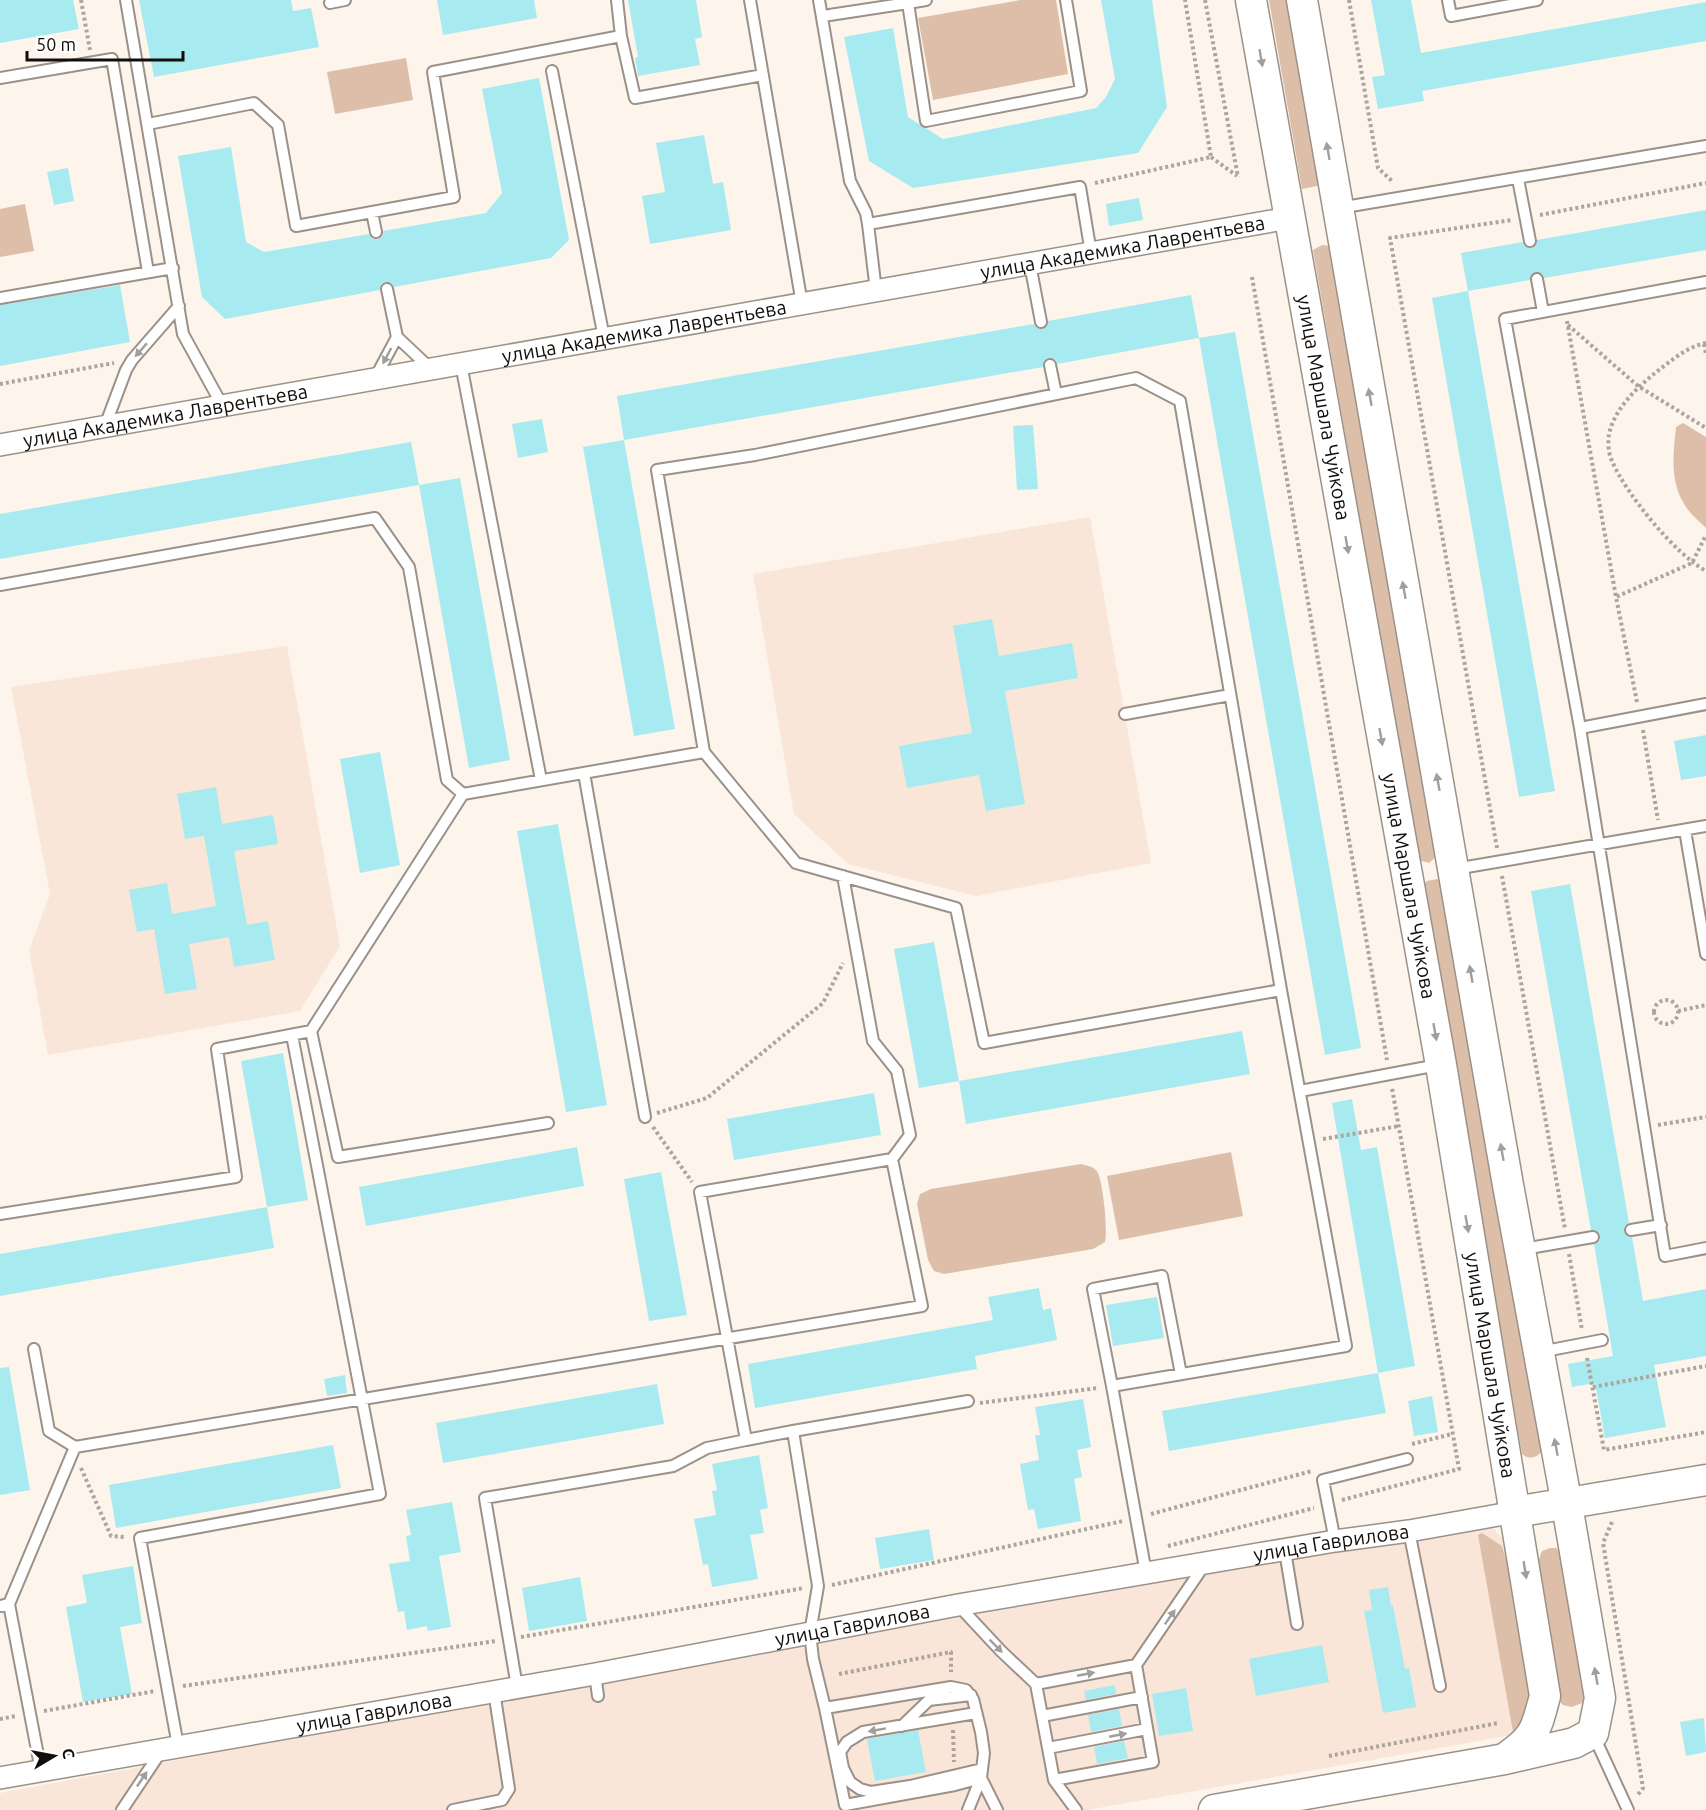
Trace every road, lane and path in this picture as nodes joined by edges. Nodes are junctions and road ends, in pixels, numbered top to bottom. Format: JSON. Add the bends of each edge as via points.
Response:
{"nodes":[{"id":1,"x":81,"y":0,"type":"edge"},
{"id":2,"x":126,"y":0,"type":"edge"},
{"id":3,"x":345,"y":0,"type":"edge"},
{"id":4,"x":617,"y":0,"type":"edge"},
{"id":5,"x":750,"y":0,"type":"edge"},
{"id":6,"x":819,"y":0,"type":"edge"},
{"id":7,"x":926,"y":0,"type":"edge"},
{"id":8,"x":1066,"y":0,"type":"edge"},
{"id":9,"x":1185,"y":0,"type":"edge"},
{"id":10,"x":1205,"y":0,"type":"edge"},
{"id":11,"x":1251,"y":0,"type":"edge"},
{"id":12,"x":1302,"y":0,"type":"edge"},
{"id":13,"x":1349,"y":0,"type":"edge"},
{"id":14,"x":1448,"y":0,"type":"edge"},
{"id":15,"x":1538,"y":0,"type":"edge"},
{"id":16,"x":330,"y":3,"type":"dead end"},
{"id":17,"x":908,"y":3,"type":"junction"},
{"id":18,"x":823,"y":16,"type":"junction"},
{"id":19,"x":621,"y":36,"type":"junction"},
{"id":20,"x":92,"y":62,"type":"junction"},
{"id":21,"x":552,"y":71,"type":"dead end"},
{"id":22,"x":763,"y":75,"type":"junction"},
{"id":23,"x":0,"y":78,"type":"edge"},
{"id":24,"x":148,"y":124,"type":"junction"},
{"id":25,"x":1706,"y":146,"type":"edge"},
{"id":26,"x":1211,"y":157,"type":"junction"},
{"id":27,"x":1378,"y":168,"type":"dead end"},
{"id":28,"x":1518,"y":179,"type":"junction"},
{"id":29,"x":1706,"y":183,"type":"edge"},
{"id":30,"x":1080,"y":187,"type":"junction"},
{"id":31,"x":1338,"y":208,"type":"junction"},
{"id":32,"x":372,"y":212,"type":"junction"},
{"id":33,"x":1289,"y":218,"type":"junction"},
{"id":34,"x":1525,"y":218,"type":"junction"},
{"id":35,"x":868,"y":224,"type":"junction"},
{"id":36,"x":376,"y":232,"type":"dead end"},
{"id":37,"x":1530,"y":241,"type":"dead end"},
{"id":38,"x":1091,"y":253,"type":"junction"},
{"id":39,"x":1030,"y":264,"type":"junction"},
{"id":40,"x":173,"y":268,"type":"junction"},
{"id":41,"x":148,"y":272,"type":"junction"},
{"id":42,"x":1252,"y":277,"type":"dead end"},
{"id":43,"x":1537,"y":279,"type":"dead end"},
{"id":44,"x":1706,"y":282,"type":"edge"},
{"id":45,"x":387,"y":289,"type":"dead end"},
{"id":46,"x":876,"y":291,"type":"junction"},
{"id":47,"x":0,"y":298,"type":"edge"},
{"id":48,"x":802,"y":304,"type":"junction"},
{"id":49,"x":179,"y":306,"type":"junction"},
{"id":50,"x":1564,"y":308,"type":"junction"},
{"id":51,"x":1543,"y":312,"type":"junction"},
{"id":52,"x":1041,"y":322,"type":"dead end"},
{"id":53,"x":1568,"y":325,"type":"junction"},
{"id":54,"x":397,"y":337,"type":"junction"},
{"id":55,"x":604,"y":338,"type":"junction"},
{"id":56,"x":1705,"y":343,"type":"edge"},
{"id":57,"x":1706,"y":354,"type":"edge"},
{"id":58,"x":132,"y":360,"type":"junction"},
{"id":59,"x":460,"y":364,"type":"junction"},
{"id":60,"x":1050,"y":366,"type":"dead end"},
{"id":61,"x":431,"y":369,"type":"junction"},
{"id":62,"x":375,"y":379,"type":"junction"},
{"id":63,"x":0,"y":384,"type":"edge"},
{"id":64,"x":1638,"y":386,"type":"junction"},
{"id":65,"x":1056,"y":394,"type":"junction"},
{"id":66,"x":222,"y":405,"type":"junction"},
{"id":67,"x":105,"y":426,"type":"junction"},
{"id":68,"x":1706,"y":428,"type":"edge"},
{"id":69,"x":0,"y":445,"type":"edge"},
{"id":70,"x":1706,"y":535,"type":"edge"},
{"id":71,"x":1692,"y":563,"type":"junction"},
{"id":72,"x":1706,"y":571,"type":"edge"},
{"id":73,"x":0,"y":585,"type":"edge"},
{"id":74,"x":1616,"y":597,"type":"junction"},
{"id":75,"x":1230,"y":695,"type":"junction"},
{"id":76,"x":1706,"y":704,"type":"edge"},
{"id":77,"x":1125,"y":714,"type":"dead end"},
{"id":78,"x":1640,"y":717,"type":"junction"},
{"id":79,"x":1580,"y":728,"type":"junction"},
{"id":80,"x":704,"y":753,"type":"junction"},
{"id":81,"x":584,"y":773,"type":"junction"},
{"id":82,"x":541,"y":780,"type":"junction"},
{"id":83,"x":463,"y":794,"type":"junction"},
{"id":84,"x":1706,"y":826,"type":"edge"},
{"id":85,"x":1685,"y":830,"type":"junction"},
{"id":86,"x":1661,"y":833,"type":"junction"},
{"id":87,"x":1599,"y":844,"type":"junction"},
{"id":88,"x":1499,"y":860,"type":"junction"},
{"id":89,"x":1453,"y":869,"type":"junction"},
{"id":90,"x":843,"y":876,"type":"junction"},
{"id":91,"x":1406,"y":877,"type":"junction"},
{"id":92,"x":854,"y":940,"type":"junction"},
{"id":93,"x":1706,"y":954,"type":"edge"},
{"id":94,"x":1281,"y":990,"type":"junction"},
{"id":95,"x":1706,"y":1005,"type":"edge"},
{"id":96,"x":1678,"y":1011,"type":"junction"},
{"id":97,"x":311,"y":1031,"type":"junction"},
{"id":98,"x":292,"y":1035,"type":"junction"},
{"id":99,"x":1441,"y":1065,"type":"junction"},
{"id":100,"x":1390,"y":1075,"type":"junction"},
{"id":101,"x":1300,"y":1091,"type":"junction"},
{"id":102,"x":645,"y":1117,"type":"junction"},
{"id":103,"x":1706,"y":1117,"type":"edge"},
{"id":104,"x":549,"y":1123,"type":"dead end"},
{"id":105,"x":1399,"y":1126,"type":"junction"},
{"id":106,"x":1646,"y":1127,"type":"junction"},
{"id":107,"x":1309,"y":1141,"type":"junction"},
{"id":108,"x":892,"y":1159,"type":"junction"},
{"id":109,"x":700,"y":1192,"type":"junction"},
{"id":110,"x":0,"y":1214,"type":"edge"},
{"id":111,"x":1661,"y":1225,"type":"junction"},
{"id":112,"x":1631,"y":1230,"type":"dead end"},
{"id":113,"x":1593,"y":1237,"type":"dead end"},
{"id":114,"x":1567,"y":1242,"type":"junction"},
{"id":115,"x":1706,"y":1248,"type":"edge"},
{"id":116,"x":1520,"y":1250,"type":"junction"},
{"id":117,"x":728,"y":1339,"type":"junction"},
{"id":118,"x":1602,"y":1340,"type":"dead end"},
{"id":119,"x":1585,"y":1343,"type":"junction"},
{"id":120,"x":34,"y":1349,"type":"dead end"},
{"id":121,"x":1538,"y":1352,"type":"junction"},
{"id":122,"x":1706,"y":1366,"type":"edge"},
{"id":123,"x":1181,"y":1374,"type":"junction"},
{"id":124,"x":1112,"y":1386,"type":"junction"},
{"id":125,"x":1593,"y":1387,"type":"junction"},
{"id":126,"x":363,"y":1399,"type":"junction"},
{"id":127,"x":968,"y":1401,"type":"joint"},
{"id":128,"x":793,"y":1431,"type":"junction"},
{"id":129,"x":1706,"y":1432,"type":"edge"},
{"id":130,"x":1452,"y":1434,"type":"junction"},
{"id":131,"x":746,"y":1440,"type":"junction"},
{"id":132,"x":1406,"y":1446,"type":"dead end"},
{"id":133,"x":75,"y":1447,"type":"junction"},
{"id":134,"x":1407,"y":1459,"type":"dead end"},
{"id":135,"x":1316,"y":1470,"type":"dead end"},
{"id":136,"x":1706,"y":1480,"type":"edge"},
{"id":137,"x":1328,"y":1504,"type":"junction"},
{"id":138,"x":1567,"y":1505,"type":"junction"},
{"id":139,"x":1515,"y":1512,"type":"junction"},
{"id":140,"x":1135,"y":1518,"type":"junction"},
{"id":141,"x":1409,"y":1531,"type":"junction"},
{"id":142,"x":140,"y":1538,"type":"junction"},
{"id":143,"x":1335,"y":1541,"type":"junction"},
{"id":144,"x":1285,"y":1551,"type":"junction"},
{"id":145,"x":1144,"y":1563,"type":"junction"},
{"id":146,"x":1205,"y":1564,"type":"junction"},
{"id":147,"x":818,"y":1586,"type":"junction"},
{"id":148,"x":5,"y":1605,"type":"edge"},
{"id":149,"x":958,"y":1605,"type":"junction"},
{"id":150,"x":1297,"y":1624,"type":"dead end"},
{"id":151,"x":810,"y":1633,"type":"junction"},
{"id":152,"x":508,"y":1640,"type":"junction"},
{"id":153,"x":1136,"y":1665,"type":"junction"},
{"id":154,"x":595,"y":1674,"type":"junction"},
{"id":155,"x":1036,"y":1684,"type":"junction"},
{"id":156,"x":1440,"y":1686,"type":"dead end"},
{"id":157,"x":517,"y":1687,"type":"junction"},
{"id":158,"x":167,"y":1689,"type":"junction"},
{"id":159,"x":494,"y":1691,"type":"junction"},
{"id":160,"x":971,"y":1695,"type":"junction"},
{"id":161,"x":598,"y":1696,"type":"dead end"},
{"id":162,"x":1142,"y":1697,"type":"junction"},
{"id":163,"x":825,"y":1708,"type":"junction"},
{"id":164,"x":976,"y":1713,"type":"junction"},
{"id":165,"x":30,"y":1714,"type":"junction"},
{"id":166,"x":1042,"y":1716,"type":"junction"},
{"id":167,"x":1498,"y":1723,"type":"dead end"},
{"id":168,"x":902,"y":1726,"type":"junction"},
{"id":169,"x":1147,"y":1730,"type":"junction"},
{"id":170,"x":1593,"y":1733,"type":"junction"},
{"id":171,"x":170,"y":1748,"type":"junction"},
{"id":172,"x":1048,"y":1748,"type":"junction"},
{"id":173,"x":1329,"y":1756,"type":"dead end"},
{"id":174,"x":1505,"y":1759,"type":"junction"},
{"id":175,"x":41,"y":1771,"type":"junction"},
{"id":176,"x":982,"y":1774,"type":"junction"},
{"id":177,"x":0,"y":1778,"type":"edge"},
{"id":178,"x":1054,"y":1780,"type":"junction"},
{"id":179,"x":843,"y":1807,"type":"edge"},
{"id":180,"x":122,"y":1810,"type":"edge"},
{"id":181,"x":453,"y":1810,"type":"edge"},
{"id":182,"x":969,"y":1810,"type":"edge"},
{"id":183,"x":996,"y":1810,"type":"edge"},
{"id":184,"x":1076,"y":1810,"type":"edge"},
{"id":185,"x":1214,"y":1810,"type":"edge"},
{"id":186,"x":1628,"y":1810,"type":"edge"}],
"edges":[{"from":1,"to":20,"type":"path"},
{"from":2,"to":24,"type":"lane"},
{"from":3,"to":16,"type":"lane"},
{"from":4,"to":19,"type":"lane"},
{"from":5,"to":22,"type":"lane"},
{"from":6,"to":18,"type":"lane"},
{"from":7,"to":17,"type":"lane"},
{"from":8,"to":17,"type":"lane","via":[[1081,91],[926,121]]},
{"from":9,"to":26,"type":"path"},
{"from":10,"to":26,"type":"path","via":[[1238,177]]},
{"from":11,"to":33,"type":"main road","name":"улица Маршала Чуйкова","one_way":true},
{"from":31,"to":12,"type":"main road","one_way":true},
{"from":13,"to":27,"type":"path"},
{"from":14,"to":15,"type":"lane","via":[[1451,16]]},
{"from":17,"to":18,"type":"lane"},
{"from":18,"to":35,"type":"lane","via":[[850,181]]},
{"from":19,"to":22,"type":"lane","via":[[635,98]]},
{"from":19,"to":32,"type":"lane","via":[[433,72],[454,197]]},
{"from":20,"to":23,"type":"lane"},
{"from":20,"to":41,"type":"lane","via":[[112,59]]},
{"from":21,"to":55,"type":"lane"},
{"from":22,"to":48,"type":"lane"},
{"from":24,"to":32,"type":"lane","via":[[254,103],[278,125],[296,226]]},
{"from":24,"to":40,"type":"lane"},
{"from":25,"to":28,"type":"lane"},
{"from":26,"to":30,"type":"path"},
{"from":28,"to":31,"type":"lane"},
{"from":28,"to":34,"type":"lane"},
{"from":29,"to":34,"type":"path"},
{"from":30,"to":35,"type":"lane"},
{"from":30,"to":38,"type":"lane"},
{"from":31,"to":33,"type":"main road"},
{"from":89,"to":31,"type":"main road","one_way":true},
{"from":32,"to":36,"type":"lane"},
{"from":33,"to":38,"type":"street","name":"улица Академика Лаврентьева"},
{"from":33,"to":91,"type":"main road","name":"улица Маршала Чуйкова","one_way":true},
{"from":34,"to":37,"type":"lane"},
{"from":34,"to":88,"type":"path","via":[[1390,238]]},
{"from":35,"to":46,"type":"lane"},
{"from":38,"to":39,"type":"street","name":"улица Академика Лаврентьева"},
{"from":39,"to":46,"type":"street","name":"улица Академика Лаврентьева"},
{"from":39,"to":52,"type":"lane"},
{"from":40,"to":41,"type":"lane"},
{"from":40,"to":49,"type":"lane"},
{"from":41,"to":47,"type":"lane"},
{"from":42,"to":100,"type":"path"},
{"from":43,"to":51,"type":"lane"},
{"from":44,"to":50,"type":"lane"},
{"from":45,"to":54,"type":"lane"},
{"from":46,"to":48,"type":"street","name":"улица Академика Лаврентьева"},
{"from":48,"to":55,"type":"street","name":"улица Академика Лаврентьева"},
{"from":49,"to":58,"type":"lane","one_way":true},
{"from":49,"to":66,"type":"lane","via":[[183,334]]},
{"from":50,"to":51,"type":"lane"},
{"from":50,"to":53,"type":"path"},
{"from":51,"to":79,"type":"lane","via":[[1505,320]]},
{"from":53,"to":64,"type":"path"},
{"from":53,"to":74,"type":"path"},
{"from":54,"to":61,"type":"lane"},
{"from":54,"to":62,"type":"lane","one_way":true},
{"from":55,"to":59,"type":"street","name":"улица Академика Лаврентьева"},
{"from":56,"to":57,"type":"path"},
{"from":56,"to":64,"type":"path","via":[[1674,358]]},
{"from":58,"to":63,"type":"path"},
{"from":58,"to":67,"type":"lane"},
{"from":59,"to":61,"type":"street","name":"улица Академика Лаврентьева"},
{"from":59,"to":82,"type":"lane"},
{"from":60,"to":65,"type":"lane"},
{"from":61,"to":62,"type":"street","name":"улица Академика Лаврентьева"},
{"from":62,"to":66,"type":"street","name":"улица Академика Лаврентьева"},
{"from":64,"to":68,"type":"path"},
{"from":64,"to":71,"type":"path","via":[[1614,420],[1609,435],[1611,459],[1655,525]]},
{"from":65,"to":75,"type":"lane","via":[[1136,378],[1180,401]]},
{"from":65,"to":80,"type":"lane","via":[[755,455],[657,470]]},
{"from":66,"to":67,"type":"street","name":"улица Академика Лаврентьева"},
{"from":67,"to":69,"type":"street","name":"улица Академика Лаврентьева"},
{"from":70,"to":71,"type":"path"},
{"from":71,"to":72,"type":"path"},
{"from":71,"to":74,"type":"path"},
{"from":73,"to":83,"type":"lane","via":[[375,518],[409,567],[447,780]]},
{"from":74,"to":78,"type":"path"},
{"from":75,"to":77,"type":"lane"},
{"from":75,"to":94,"type":"lane"},
{"from":76,"to":78,"type":"lane"},
{"from":78,"to":79,"type":"lane"},
{"from":78,"to":86,"type":"path"},
{"from":79,"to":87,"type":"lane"},
{"from":80,"to":81,"type":"lane"},
{"from":80,"to":90,"type":"lane","via":[[795,863]]},
{"from":81,"to":82,"type":"lane"},
{"from":81,"to":102,"type":"lane"},
{"from":82,"to":83,"type":"lane"},
{"from":83,"to":97,"type":"lane"},
{"from":84,"to":85,"type":"lane"},
{"from":85,"to":86,"type":"lane"},
{"from":85,"to":93,"type":"lane"},
{"from":86,"to":87,"type":"lane"},
{"from":87,"to":88,"type":"lane"},
{"from":87,"to":106,"type":"lane"},
{"from":88,"to":89,"type":"lane"},
{"from":88,"to":114,"type":"path"},
{"from":89,"to":91,"type":"main road"},
{"from":116,"to":89,"type":"main road","one_way":true},
{"from":90,"to":92,"type":"lane"},
{"from":90,"to":94,"type":"lane","via":[[956,908],[984,1043]]},
{"from":91,"to":99,"type":"main road","name":"улица Маршала Чуйкова","one_way":true},
{"from":92,"to":102,"type":"path","via":[[823,1003],[707,1098]]},
{"from":92,"to":108,"type":"lane","via":[[873,1041],[897,1071],[909,1136]]},
{"from":94,"to":101,"type":"lane"},
{"from":95,"to":96,"type":"path"},
{"from":96,"to":96,"type":"path","via":[[1675,1020],[1667,1024],[1658,1022],[1653,1013],[1656,1004],[1665,999],[1674,1002]]},
{"from":97,"to":98,"type":"lane"},
{"from":97,"to":104,"type":"lane","via":[[338,1157]]},
{"from":98,"to":110,"type":"lane","via":[[217,1048],[236,1177]]},
{"from":98,"to":126,"type":"lane"},
{"from":99,"to":100,"type":"lane"},
{"from":99,"to":139,"type":"main road","name":"улица Маршала Чуйкова","one_way":true},
{"from":100,"to":101,"type":"lane"},
{"from":100,"to":105,"type":"path"},
{"from":101,"to":107,"type":"lane"},
{"from":102,"to":109,"type":"path"},
{"from":103,"to":106,"type":"path"},
{"from":105,"to":107,"type":"path"},
{"from":105,"to":130,"type":"path"},
{"from":106,"to":111,"type":"lane"},
{"from":107,"to":123,"type":"lane","via":[[1346,1346]]},
{"from":108,"to":109,"type":"lane"},
{"from":108,"to":117,"type":"lane","via":[[922,1306]]},
{"from":109,"to":117,"type":"lane"},
{"from":111,"to":112,"type":"lane"},
{"from":111,"to":115,"type":"lane","via":[[1665,1256]]},
{"from":113,"to":114,"type":"lane"},
{"from":114,"to":116,"type":"lane"},
{"from":114,"to":119,"type":"path"},
{"from":116,"to":121,"type":"main road"},
{"from":117,"to":126,"type":"lane"},
{"from":117,"to":131,"type":"lane"},
{"from":118,"to":119,"type":"lane"},
{"from":119,"to":121,"type":"lane"},
{"from":119,"to":125,"type":"path"},
{"from":120,"to":133,"type":"lane","via":[[49,1431]]},
{"from":138,"to":121,"type":"main road","one_way":true},
{"from":122,"to":125,"type":"path"},
{"from":123,"to":124,"type":"lane"},
{"from":123,"to":124,"type":"lane","via":[[1162,1276],[1093,1289]]},
{"from":124,"to":127,"type":"path","via":[[985,1404]]},
{"from":124,"to":140,"type":"lane"},
{"from":125,"to":129,"type":"path","via":[[1604,1450]]},
{"from":126,"to":133,"type":"lane"},
{"from":126,"to":142,"type":"lane","via":[[380,1494]]},
{"from":127,"to":128,"type":"lane"},
{"from":128,"to":131,"type":"lane"},
{"from":128,"to":147,"type":"lane"},
{"from":130,"to":132,"type":"path"},
{"from":130,"to":137,"type":"path","via":[[1459,1469]]},
{"from":131,"to":152,"type":"lane","via":[[707,1448],[673,1466],[485,1498]]},
{"from":133,"to":142,"type":"path","via":[[111,1536]]},
{"from":133,"to":148,"type":"lane"},
{"from":134,"to":137,"type":"lane","via":[[1323,1480]]},
{"from":135,"to":140,"type":"path"},
{"from":136,"to":138,"type":"main road","name":"улица Гаврилова"},
{"from":137,"to":143,"type":"lane"},
{"from":137,"to":145,"type":"path"},
{"from":138,"to":139,"type":"main road","name":"улица Гаврилова"},
{"from":170,"to":138,"type":"main road","one_way":true,"via":[[1600,1698]]},
{"from":139,"to":141,"type":"street","name":"улица Гаврилова"},
{"from":139,"to":174,"type":"main road","name":"улица Маршала Чуйкова","one_way":true,"via":[[1545,1696],[1535,1732]]},
{"from":140,"to":145,"type":"lane"},
{"from":140,"to":147,"type":"path"},
{"from":141,"to":143,"type":"street","name":"улица Гаврилова"},
{"from":141,"to":156,"type":"lane"},
{"from":142,"to":158,"type":"lane"},
{"from":143,"to":144,"type":"street","name":"улица Гаврилова"},
{"from":144,"to":146,"type":"street","name":"улица Гаврилова"},
{"from":144,"to":150,"type":"lane"},
{"from":145,"to":146,"type":"street","name":"улица Гаврилова"},
{"from":145,"to":149,"type":"street","name":"улица Гаврилова"},
{"from":153,"to":146,"type":"lane","one_way":true},
{"from":147,"to":151,"type":"lane"},
{"from":147,"to":152,"type":"path"},
{"from":148,"to":165,"type":"lane"},
{"from":149,"to":151,"type":"street","name":"улица Гаврилова"},
{"from":149,"to":155,"type":"lane","one_way":true},
{"from":151,"to":154,"type":"street","name":"улица Гаврилова"},
{"from":151,"to":163,"type":"lane"},
{"from":152,"to":157,"type":"lane"},
{"from":152,"to":158,"type":"path"},
{"from":155,"to":153,"type":"lane","one_way":true},
{"from":153,"to":162,"type":"lane"},
{"from":154,"to":157,"type":"street","name":"улица Гаврилова"},
{"from":154,"to":161,"type":"lane"},
{"from":155,"to":166,"type":"lane"},
{"from":157,"to":159,"type":"street","name":"улица Гаврилова"},
{"from":158,"to":165,"type":"path"},
{"from":158,"to":171,"type":"lane"},
{"from":159,"to":171,"type":"street","name":"улица Гаврилова"},
{"from":159,"to":181,"type":"lane","via":[[509,1789],[502,1800]]},
{"from":160,"to":163,"type":"lane","via":[[951,1687]]},
{"from":160,"to":164,"type":"lane"},
{"from":160,"to":168,"type":"lane","via":[[929,1700]]},
{"from":162,"to":166,"type":"lane"},
{"from":162,"to":169,"type":"lane"},
{"from":163,"to":179,"type":"lane"},
{"from":164,"to":168,"type":"lane"},
{"from":164,"to":176,"type":"lane","via":[[984,1753]]},
{"from":165,"to":175,"type":"lane"},
{"from":166,"to":172,"type":"lane"},
{"from":167,"to":173,"type":"path"},
{"from":168,"to":176,"type":"lane","one_way":true,"via":[[863,1732],[847,1742],[840,1752],[850,1782],[871,1792]]},
{"from":172,"to":169,"type":"lane","one_way":true},
{"from":169,"to":178,"type":"lane","via":[[1153,1762]]},
{"from":170,"to":174,"type":"main road","via":[[1574,1743]]},
{"from":170,"to":186,"type":"lane"},
{"from":171,"to":175,"type":"street","name":"улица Гаврилова"},
{"from":180,"to":171,"type":"lane","one_way":true},
{"from":172,"to":178,"type":"lane"},
{"from":174,"to":185,"type":"main road"},
{"from":175,"to":177,"type":"street","name":"улица Гаврилова"},
{"from":176,"to":179,"type":"lane","via":[[955,1785]]},
{"from":176,"to":182,"type":"lane"},
{"from":176,"to":183,"type":"lane"},
{"from":178,"to":184,"type":"lane"}]}
